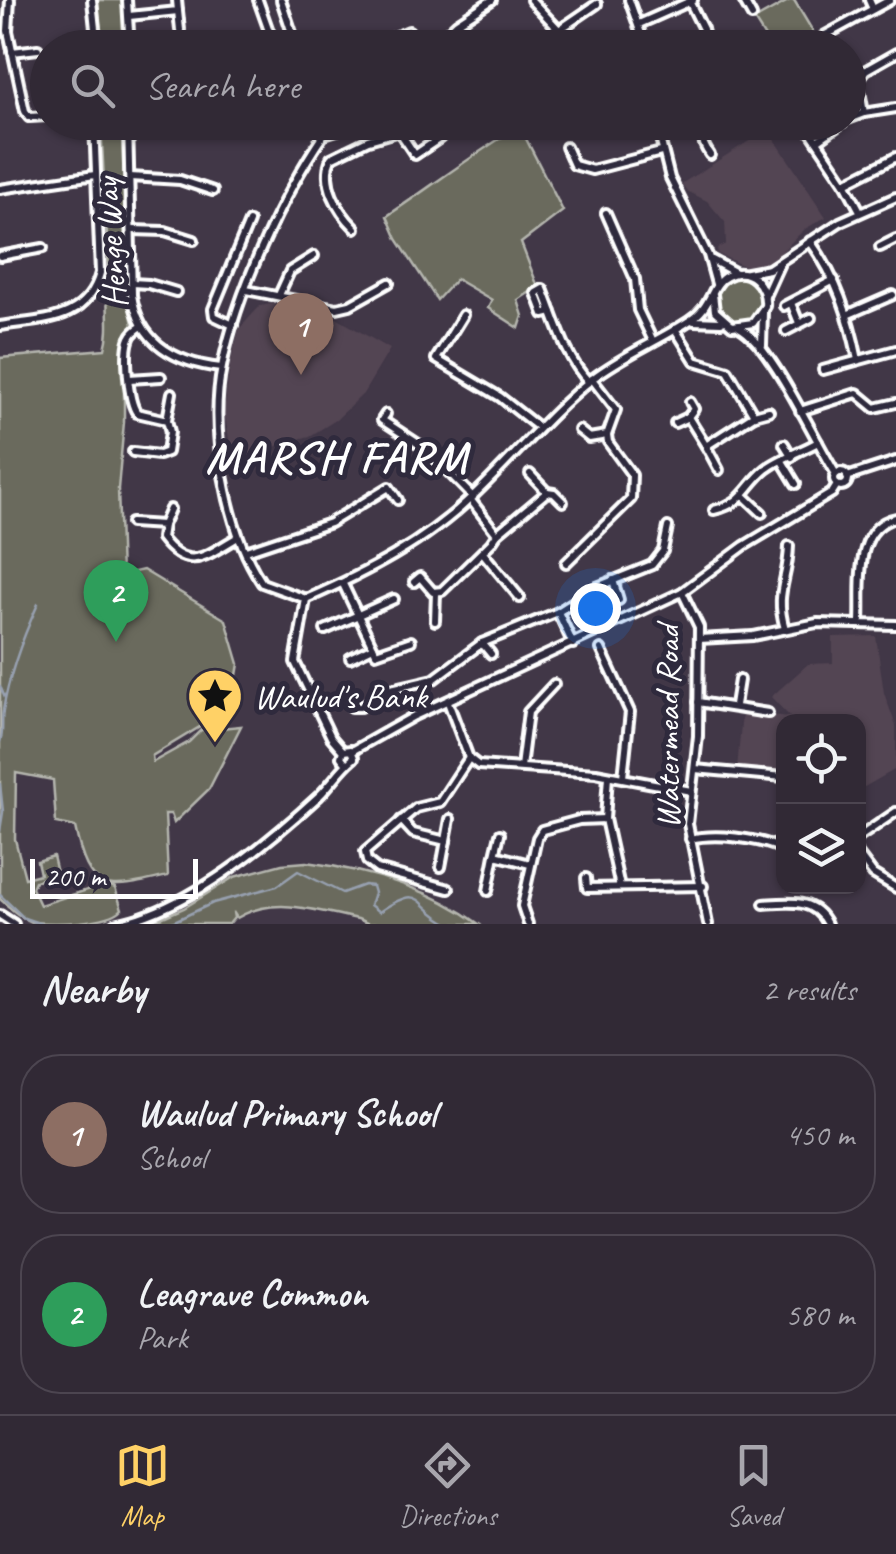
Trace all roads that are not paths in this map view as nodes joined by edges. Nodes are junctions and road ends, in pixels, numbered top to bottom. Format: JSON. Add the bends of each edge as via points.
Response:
{"nodes":[{"id":1,"x":10,"y":0,"type":"edge"},
{"id":2,"x":92,"y":0,"type":"edge"},
{"id":3,"x":128,"y":0,"type":"edge"},
{"id":4,"x":177,"y":0,"type":"edge"},
{"id":5,"x":271,"y":0,"type":"edge"},
{"id":6,"x":492,"y":0,"type":"edge"},
{"id":7,"x":532,"y":0,"type":"edge"},
{"id":8,"x":629,"y":0,"type":"edge"},
{"id":9,"x":743,"y":0,"type":"edge"},
{"id":10,"x":869,"y":0,"type":"edge"},
{"id":11,"x":890,"y":0,"type":"edge"},
{"id":12,"x":284,"y":1,"type":"edge"},
{"id":13,"x":259,"y":2,"type":"edge"},
{"id":14,"x":691,"y":2,"type":"edge"},
{"id":15,"x":597,"y":4,"type":"dead end"},
{"id":16,"x":873,"y":9,"type":"junction"},
{"id":17,"x":178,"y":12,"type":"junction"},
{"id":18,"x":129,"y":16,"type":"junction"},
{"id":19,"x":752,"y":16,"type":"dead end"},
{"id":20,"x":640,"y":24,"type":"junction"},
{"id":21,"x":95,"y":30,"type":"edge"},
{"id":22,"x":129,"y":30,"type":"edge"},
{"id":23,"x":180,"y":30,"type":"dead end"},
{"id":24,"x":268,"y":30,"type":"edge"},
{"id":25,"x":292,"y":30,"type":"edge"},
{"id":26,"x":449,"y":30,"type":"edge"},
{"id":27,"x":642,"y":30,"type":"edge"},
{"id":28,"x":703,"y":30,"type":"edge"},
{"id":29,"x":835,"y":30,"type":"edge"},
{"id":30,"x":30,"y":50,"type":"edge"},
{"id":31,"x":12,"y":52,"type":"junction"},
{"id":32,"x":896,"y":53,"type":"edge"},
{"id":33,"x":866,"y":70,"type":"edge"},
{"id":34,"x":896,"y":108,"type":"edge"},
{"id":35,"x":866,"y":113,"type":"edge"},
{"id":36,"x":30,"y":117,"type":"edge"},
{"id":37,"x":94,"y":140,"type":"edge"},
{"id":38,"x":129,"y":140,"type":"edge"},
{"id":39,"x":320,"y":140,"type":"edge"},
{"id":40,"x":368,"y":140,"type":"edge"},
{"id":41,"x":405,"y":140,"type":"edge"},
{"id":42,"x":437,"y":140,"type":"edge"},
{"id":43,"x":659,"y":140,"type":"edge"},
{"id":44,"x":702,"y":140,"type":"edge"},
{"id":45,"x":817,"y":141,"type":"edge"},
{"id":46,"x":566,"y":147,"type":"dead end"},
{"id":47,"x":661,"y":152,"type":"junction"},
{"id":48,"x":710,"y":155,"type":"dead end"},
{"id":49,"x":896,"y":158,"type":"edge"},
{"id":50,"x":95,"y":175,"type":"junction"},
{"id":51,"x":130,"y":177,"type":"junction"},
{"id":52,"x":845,"y":183,"type":"junction"},
{"id":53,"x":0,"y":189,"type":"edge"},
{"id":54,"x":214,"y":190,"type":"dead end"},
{"id":55,"x":896,"y":197,"type":"edge"},
{"id":56,"x":860,"y":211,"type":"junction"},
{"id":57,"x":606,"y":213,"type":"dead end"},
{"id":58,"x":249,"y":222,"type":"dead end"},
{"id":59,"x":354,"y":228,"type":"dead end"},
{"id":60,"x":132,"y":230,"type":"junction"},
{"id":61,"x":896,"y":239,"type":"edge"},
{"id":62,"x":194,"y":240,"type":"dead end"},
{"id":63,"x":810,"y":241,"type":"junction"},
{"id":64,"x":880,"y":247,"type":"dead end"},
{"id":65,"x":43,"y":248,"type":"dead end"},
{"id":66,"x":708,"y":255,"type":"junction"},
{"id":67,"x":0,"y":256,"type":"edge"},
{"id":68,"x":314,"y":256,"type":"dead end"},
{"id":69,"x":781,"y":262,"type":"junction"},
{"id":70,"x":740,"y":273,"type":"junction"},
{"id":71,"x":834,"y":280,"type":"junction"},
{"id":72,"x":389,"y":283,"type":"dead end"},
{"id":73,"x":132,"y":284,"type":"junction"},
{"id":74,"x":716,"y":285,"type":"junction"},
{"id":75,"x":246,"y":290,"type":"junction"},
{"id":76,"x":176,"y":292,"type":"dead end"},
{"id":77,"x":713,"y":294,"type":"junction"},
{"id":78,"x":279,"y":295,"type":"junction"},
{"id":79,"x":893,"y":295,"type":"dead end"},
{"id":80,"x":765,"y":296,"type":"junction"},
{"id":81,"x":763,"y":311,"type":"junction"},
{"id":82,"x":552,"y":312,"type":"dead end"},
{"id":83,"x":72,"y":314,"type":"junction"},
{"id":84,"x":848,"y":314,"type":"junction"},
{"id":85,"x":463,"y":315,"type":"dead end"},
{"id":86,"x":811,"y":318,"type":"dead end"},
{"id":87,"x":688,"y":322,"type":"junction"},
{"id":88,"x":79,"y":324,"type":"dead end"},
{"id":89,"x":728,"y":324,"type":"junction"},
{"id":90,"x":800,"y":324,"type":"junction"},
{"id":91,"x":233,"y":325,"type":"junction"},
{"id":92,"x":0,"y":326,"type":"edge"},
{"id":93,"x":142,"y":326,"type":"junction"},
{"id":94,"x":738,"y":326,"type":"junction"},
{"id":95,"x":674,"y":329,"type":"junction"},
{"id":96,"x":786,"y":330,"type":"dead end"},
{"id":97,"x":652,"y":339,"type":"junction"},
{"id":98,"x":896,"y":350,"type":"edge"},
{"id":99,"x":765,"y":352,"type":"junction"},
{"id":100,"x":858,"y":360,"type":"junction"},
{"id":101,"x":221,"y":368,"type":"junction"},
{"id":102,"x":824,"y":370,"type":"dead end"},
{"id":103,"x":162,"y":377,"type":"dead end"},
{"id":104,"x":129,"y":379,"type":"junction"},
{"id":105,"x":590,"y":381,"type":"junction"},
{"id":106,"x":172,"y":392,"type":"dead end"},
{"id":107,"x":690,"y":402,"type":"dead end"},
{"id":108,"x":896,"y":403,"type":"edge"},
{"id":109,"x":770,"y":411,"type":"dead end"},
{"id":110,"x":800,"y":411,"type":"junction"},
{"id":111,"x":386,"y":414,"type":"dead end"},
{"id":112,"x":688,"y":416,"type":"junction"},
{"id":113,"x":754,"y":416,"type":"junction"},
{"id":114,"x":167,"y":420,"type":"junction"},
{"id":115,"x":675,"y":423,"type":"dead end"},
{"id":116,"x":538,"y":428,"type":"junction"},
{"id":117,"x":579,"y":430,"type":"dead end"},
{"id":118,"x":607,"y":435,"type":"junction"},
{"id":119,"x":818,"y":442,"type":"junction"},
{"id":120,"x":784,"y":444,"type":"dead end"},
{"id":121,"x":706,"y":446,"type":"junction"},
{"id":122,"x":132,"y":452,"type":"dead end"},
{"id":123,"x":792,"y":457,"type":"junction"},
{"id":124,"x":782,"y":461,"type":"junction"},
{"id":125,"x":896,"y":461,"type":"edge"},
{"id":126,"x":718,"y":470,"type":"dead end"},
{"id":127,"x":530,"y":474,"type":"dead end"},
{"id":128,"x":836,"y":474,"type":"junction"},
{"id":129,"x":847,"y":477,"type":"junction"},
{"id":130,"x":796,"y":484,"type":"dead end"},
{"id":131,"x":836,"y":485,"type":"junction"},
{"id":132,"x":547,"y":492,"type":"junction"},
{"id":133,"x":744,"y":496,"type":"junction"},
{"id":134,"x":471,"y":498,"type":"junction"},
{"id":135,"x":398,"y":500,"type":"dead end"},
{"id":136,"x":563,"y":502,"type":"dead end"},
{"id":137,"x":170,"y":509,"type":"dead end"},
{"id":138,"x":714,"y":510,"type":"dead end"},
{"id":139,"x":762,"y":513,"type":"dead end"},
{"id":140,"x":896,"y":518,"type":"edge"},
{"id":141,"x":131,"y":524,"type":"dead end"},
{"id":142,"x":163,"y":525,"type":"junction"},
{"id":143,"x":668,"y":527,"type":"dead end"},
{"id":144,"x":496,"y":534,"type":"junction"},
{"id":145,"x":238,"y":537,"type":"junction"},
{"id":146,"x":789,"y":546,"type":"dead end"},
{"id":147,"x":246,"y":551,"type":"junction"},
{"id":148,"x":483,"y":553,"type":"junction"},
{"id":149,"x":566,"y":563,"type":"dead end"},
{"id":150,"x":613,"y":580,"type":"junction"},
{"id":151,"x":414,"y":582,"type":"dead end"},
{"id":152,"x":343,"y":584,"type":"junction"},
{"id":153,"x":682,"y":592,"type":"junction"},
{"id":154,"x":436,"y":593,"type":"junction"},
{"id":155,"x":520,"y":598,"type":"dead end"},
{"id":156,"x":306,"y":599,"type":"junction"},
{"id":157,"x":394,"y":600,"type":"dead end"},
{"id":158,"x":619,"y":600,"type":"dead end"},
{"id":159,"x":558,"y":612,"type":"junction"},
{"id":160,"x":358,"y":614,"type":"junction"},
{"id":161,"x":435,"y":621,"type":"dead end"},
{"id":162,"x":860,"y":622,"type":"junction"},
{"id":163,"x":896,"y":625,"type":"edge"},
{"id":164,"x":785,"y":629,"type":"junction"},
{"id":165,"x":325,"y":630,"type":"dead end"},
{"id":166,"x":699,"y":639,"type":"junction"},
{"id":167,"x":411,"y":641,"type":"dead end"},
{"id":168,"x":482,"y":643,"type":"junction"},
{"id":169,"x":573,"y":644,"type":"junction"},
{"id":170,"x":373,"y":647,"type":"junction"},
{"id":171,"x":602,"y":649,"type":"dead end"},
{"id":172,"x":492,"y":654,"type":"dead end"},
{"id":173,"x":350,"y":658,"type":"dead end"},
{"id":174,"x":739,"y":680,"type":"dead end"},
{"id":175,"x":554,"y":684,"type":"dead end"},
{"id":176,"x":448,"y":702,"type":"junction"},
{"id":177,"x":698,"y":702,"type":"junction"},
{"id":178,"x":735,"y":706,"type":"junction"},
{"id":179,"x":352,"y":707,"type":"dead end"},
{"id":180,"x":768,"y":713,"type":"dead end"},
{"id":181,"x":343,"y":751,"type":"junction"},
{"id":182,"x":352,"y":751,"type":"junction"},
{"id":183,"x":469,"y":758,"type":"junction"},
{"id":184,"x":345,"y":762,"type":"junction"},
{"id":185,"x":521,"y":767,"type":"junction"},
{"id":186,"x":695,"y":768,"type":"junction"},
{"id":187,"x":608,"y":776,"type":"junction"},
{"id":188,"x":776,"y":776,"type":"edge"},
{"id":189,"x":622,"y":778,"type":"junction"},
{"id":190,"x":692,"y":791,"type":"junction"},
{"id":191,"x":896,"y":812,"type":"edge"},
{"id":192,"x":450,"y":819,"type":"dead end"},
{"id":193,"x":401,"y":820,"type":"junction"},
{"id":194,"x":604,"y":820,"type":"junction"},
{"id":195,"x":866,"y":833,"type":"edge"},
{"id":196,"x":500,"y":834,"type":"dead end"},
{"id":197,"x":690,"y":838,"type":"junction"},
{"id":198,"x":446,"y":841,"type":"junction"},
{"id":199,"x":776,"y":847,"type":"edge"},
{"id":200,"x":494,"y":856,"type":"junction"},
{"id":201,"x":530,"y":864,"type":"junction"},
{"id":202,"x":866,"y":865,"type":"edge"},
{"id":203,"x":441,"y":867,"type":"dead end"},
{"id":204,"x":586,"y":878,"type":"dead end"},
{"id":205,"x":703,"y":886,"type":"junction"},
{"id":206,"x":449,"y":888,"type":"dead end"},
{"id":207,"x":620,"y":888,"type":"junction"},
{"id":208,"x":896,"y":888,"type":"edge"},
{"id":209,"x":488,"y":890,"type":"dead end"},
{"id":210,"x":764,"y":904,"type":"dead end"},
{"id":211,"x":0,"y":915,"type":"edge"},
{"id":212,"x":121,"y":923,"type":"edge"},
{"id":213,"x":14,"y":924,"type":"edge"},
{"id":214,"x":528,"y":924,"type":"edge"},
{"id":215,"x":708,"y":924,"type":"edge"},
{"id":216,"x":827,"y":924,"type":"edge"}],
"edges":[{"from":1,"to":31,"type":"street"},
{"from":2,"to":21,"type":"street"},
{"from":3,"to":18,"type":"street"},
{"from":4,"to":17,"type":"street"},
{"from":5,"to":13,"type":"street"},
{"from":6,"to":26,"type":"street"},
{"from":7,"to":15,"type":"street","via":[[559,30]]},
{"from":8,"to":20,"type":"street"},
{"from":9,"to":19,"type":"street"},
{"from":10,"to":16,"type":"street"},
{"from":11,"to":16,"type":"street"},
{"from":12,"to":25,"type":"street"},
{"from":13,"to":24,"type":"street"},
{"from":14,"to":20,"type":"street"},
{"from":14,"to":28,"type":"street"},
{"from":16,"to":29,"type":"street"},
{"from":17,"to":18,"type":"street"},
{"from":17,"to":23,"type":"street"},
{"from":18,"to":22,"type":"street"},
{"from":20,"to":27,"type":"street"},
{"from":30,"to":31,"type":"street"},
{"from":31,"to":36,"type":"street"},
{"from":32,"to":33,"type":"street"},
{"from":34,"to":35,"type":"street"},
{"from":37,"to":50,"type":"street"},
{"from":38,"to":51,"type":"street","name":"Henge Way"},
{"from":39,"to":75,"type":"street","via":[[299,170]]},
{"from":40,"to":59,"type":"street","via":[[332,158],[326,171]]},
{"from":41,"to":42,"type":"street","via":[[416,155]]},
{"from":43,"to":47,"type":"street"},
{"from":44,"to":48,"type":"street"},
{"from":45,"to":52,"type":"street"},
{"from":46,"to":47,"type":"street","via":[[574,166],[592,170]]},
{"from":47,"to":66,"type":"street"},
{"from":49,"to":52,"type":"street"},
{"from":50,"to":53,"type":"street"},
{"from":50,"to":83,"type":"street","via":[[100,273],[96,290]]},
{"from":51,"to":54,"type":"street"},
{"from":51,"to":60,"type":"street","name":"Henge Way"},
{"from":52,"to":56,"type":"street"},
{"from":55,"to":56,"type":"street"},
{"from":56,"to":63,"type":"street"},
{"from":57,"to":97,"type":"street"},
{"from":58,"to":91,"type":"street","via":[[213,309]]},
{"from":60,"to":62,"type":"street"},
{"from":60,"to":73,"type":"street","name":"Henge Way"},
{"from":61,"to":64,"type":"street"},
{"from":63,"to":69,"type":"street"},
{"from":63,"to":71,"type":"street"},
{"from":65,"to":67,"type":"street"},
{"from":66,"to":70,"type":"street"},
{"from":66,"to":74,"type":"street"},
{"from":68,"to":78,"type":"street","via":[[290,271]]},
{"from":69,"to":70,"type":"street"},
{"from":69,"to":80,"type":"street"},
{"from":70,"to":74,"type":"street"},
{"from":70,"to":80,"type":"street","via":[[758,281]]},
{"from":71,"to":84,"type":"street"},
{"from":71,"to":90,"type":"street","via":[[787,304]]},
{"from":72,"to":78,"type":"street","via":[[337,308]]},
{"from":73,"to":76,"type":"street"},
{"from":73,"to":93,"type":"street","name":"Henge Way"},
{"from":74,"to":77,"type":"street"},
{"from":75,"to":78,"type":"street"},
{"from":75,"to":91,"type":"street"},
{"from":77,"to":87,"type":"street"},
{"from":77,"to":89,"type":"street","via":[[715,311]]},
{"from":79,"to":84,"type":"street"},
{"from":80,"to":81,"type":"street"},
{"from":81,"to":94,"type":"street"},
{"from":81,"to":99,"type":"street"},
{"from":82,"to":105,"type":"street","via":[[571,360]]},
{"from":83,"to":88,"type":"street"},
{"from":83,"to":92,"type":"street"},
{"from":84,"to":100,"type":"street"},
{"from":85,"to":116,"type":"street","via":[[436,359]]},
{"from":86,"to":90,"type":"street"},
{"from":87,"to":89,"type":"street"},
{"from":87,"to":95,"type":"street"},
{"from":89,"to":94,"type":"street"},
{"from":90,"to":96,"type":"street"},
{"from":91,"to":101,"type":"street"},
{"from":93,"to":101,"type":"street","name":"Henge Way","via":[[170,355]]},
{"from":93,"to":104,"type":"street","via":[[130,335]]},
{"from":94,"to":99,"type":"street"},
{"from":95,"to":97,"type":"street"},
{"from":95,"to":113,"type":"street","via":[[695,361],[732,374]]},
{"from":97,"to":105,"type":"street"},
{"from":98,"to":100,"type":"street"},
{"from":99,"to":110,"type":"street"},
{"from":100,"to":102,"type":"street"},
{"from":101,"to":145,"type":"street","via":[[220,436]]},
{"from":103,"to":104,"type":"street"},
{"from":104,"to":114,"type":"street","via":[[137,412]]},
{"from":105,"to":116,"type":"street"},
{"from":105,"to":118,"type":"street","via":[[616,410]]},
{"from":106,"to":114,"type":"street"},
{"from":107,"to":112,"type":"street"},
{"from":108,"to":110,"type":"street","via":[[875,408],[857,393]]},
{"from":109,"to":113,"type":"street"},
{"from":110,"to":119,"type":"street"},
{"from":111,"to":134,"type":"street","via":[[382,420],[426,449]]},
{"from":112,"to":115,"type":"street"},
{"from":112,"to":121,"type":"street"},
{"from":113,"to":121,"type":"street"},
{"from":114,"to":122,"type":"street","via":[[167,452]]},
{"from":116,"to":134,"type":"street"},
{"from":117,"to":118,"type":"street","via":[[590,438]]},
{"from":118,"to":149,"type":"street","via":[[632,475],[631,499]]},
{"from":119,"to":123,"type":"street"},
{"from":119,"to":128,"type":"street"},
{"from":120,"to":123,"type":"street"},
{"from":121,"to":126,"type":"street"},
{"from":123,"to":124,"type":"street"},
{"from":124,"to":130,"type":"street"},
{"from":124,"to":133,"type":"street"},
{"from":125,"to":129,"type":"street"},
{"from":127,"to":132,"type":"street"},
{"from":128,"to":129,"type":"street"},
{"from":128,"to":131,"type":"street"},
{"from":129,"to":131,"type":"street","via":[[845,485]]},
{"from":131,"to":153,"type":"street"},
{"from":132,"to":136,"type":"street"},
{"from":132,"to":144,"type":"street"},
{"from":133,"to":138,"type":"street"},
{"from":133,"to":139,"type":"street"},
{"from":134,"to":144,"type":"street"},
{"from":134,"to":152,"type":"street","via":[[407,548]]},
{"from":135,"to":147,"type":"street","via":[[389,487],[330,523]]},
{"from":137,"to":142,"type":"street"},
{"from":140,"to":162,"type":"street","via":[[876,528],[864,548]]},
{"from":141,"to":142,"type":"street"},
{"from":142,"to":145,"type":"street","via":[[161,538],[185,559]]},
{"from":143,"to":150,"type":"street","via":[[663,552],[652,565]]},
{"from":144,"to":148,"type":"street"},
{"from":145,"to":147,"type":"street"},
{"from":146,"to":164,"type":"street","via":[[778,606]]},
{"from":147,"to":156,"type":"street","via":[[262,583]]},
{"from":148,"to":154,"type":"street"},
{"from":148,"to":155,"type":"street"},
{"from":150,"to":158,"type":"street"},
{"from":150,"to":159,"type":"street"},
{"from":151,"to":154,"type":"street","via":[[420,577]]},
{"from":152,"to":156,"type":"street"},
{"from":152,"to":160,"type":"street"},
{"from":153,"to":166,"type":"street","name":"Watermead Road"},
{"from":153,"to":169,"type":"street"},
{"from":154,"to":161,"type":"street"},
{"from":156,"to":181,"type":"street","via":[[295,662]]},
{"from":157,"to":160,"type":"street"},
{"from":159,"to":168,"type":"street"},
{"from":159,"to":169,"type":"street"},
{"from":160,"to":165,"type":"street"},
{"from":160,"to":170,"type":"street"},
{"from":162,"to":163,"type":"street"},
{"from":162,"to":164,"type":"street"},
{"from":164,"to":166,"type":"street"},
{"from":166,"to":177,"type":"street","name":"Watermead Road"},
{"from":167,"to":170,"type":"street","via":[[376,653]]},
{"from":168,"to":172,"type":"street"},
{"from":168,"to":179,"type":"street","via":[[434,679]]},
{"from":169,"to":176,"type":"street"},
{"from":170,"to":173,"type":"street"},
{"from":171,"to":189,"type":"street","via":[[630,712]]},
{"from":174,"to":178,"type":"street"},
{"from":175,"to":185,"type":"street","via":[[528,712]]},
{"from":176,"to":182,"type":"street"},
{"from":176,"to":183,"type":"street"},
{"from":177,"to":178,"type":"street"},
{"from":177,"to":186,"type":"street","name":"Watermead Road"},
{"from":178,"to":180,"type":"street"},
{"from":181,"to":182,"type":"street"},
{"from":181,"to":184,"type":"street"},
{"from":182,"to":184,"type":"street","via":[[353,760]]},
{"from":183,"to":185,"type":"street","via":[[478,766]]},
{"from":183,"to":193,"type":"street","via":[[440,802]]},
{"from":184,"to":212,"type":"street","via":[[318,797],[222,874],[176,904]]},
{"from":185,"to":187,"type":"street"},
{"from":186,"to":188,"type":"street"},
{"from":186,"to":190,"type":"street","name":"Watermead Road"},
{"from":187,"to":189,"type":"street"},
{"from":187,"to":194,"type":"street"},
{"from":189,"to":190,"type":"street"},
{"from":190,"to":197,"type":"street","name":"Watermead Road"},
{"from":191,"to":195,"type":"street"},
{"from":192,"to":198,"type":"street"},
{"from":193,"to":198,"type":"street","via":[[414,833]]},
{"from":193,"to":206,"type":"street","via":[[366,849],[368,861]]},
{"from":194,"to":201,"type":"street","via":[[542,830]]},
{"from":194,"to":207,"type":"street"},
{"from":196,"to":200,"type":"street"},
{"from":197,"to":199,"type":"street"},
{"from":197,"to":205,"type":"street","name":"Watermead Road"},
{"from":198,"to":203,"type":"street"},
{"from":200,"to":201,"type":"street"},
{"from":200,"to":209,"type":"street"},
{"from":201,"to":214,"type":"street","via":[[522,906]]},
{"from":202,"to":208,"type":"street"},
{"from":204,"to":207,"type":"street","via":[[587,888]]},
{"from":205,"to":207,"type":"street"},
{"from":205,"to":215,"type":"street","name":"Watermead Road"},
{"from":210,"to":216,"type":"street","via":[[803,902]]},
{"from":211,"to":213,"type":"street"}]}
